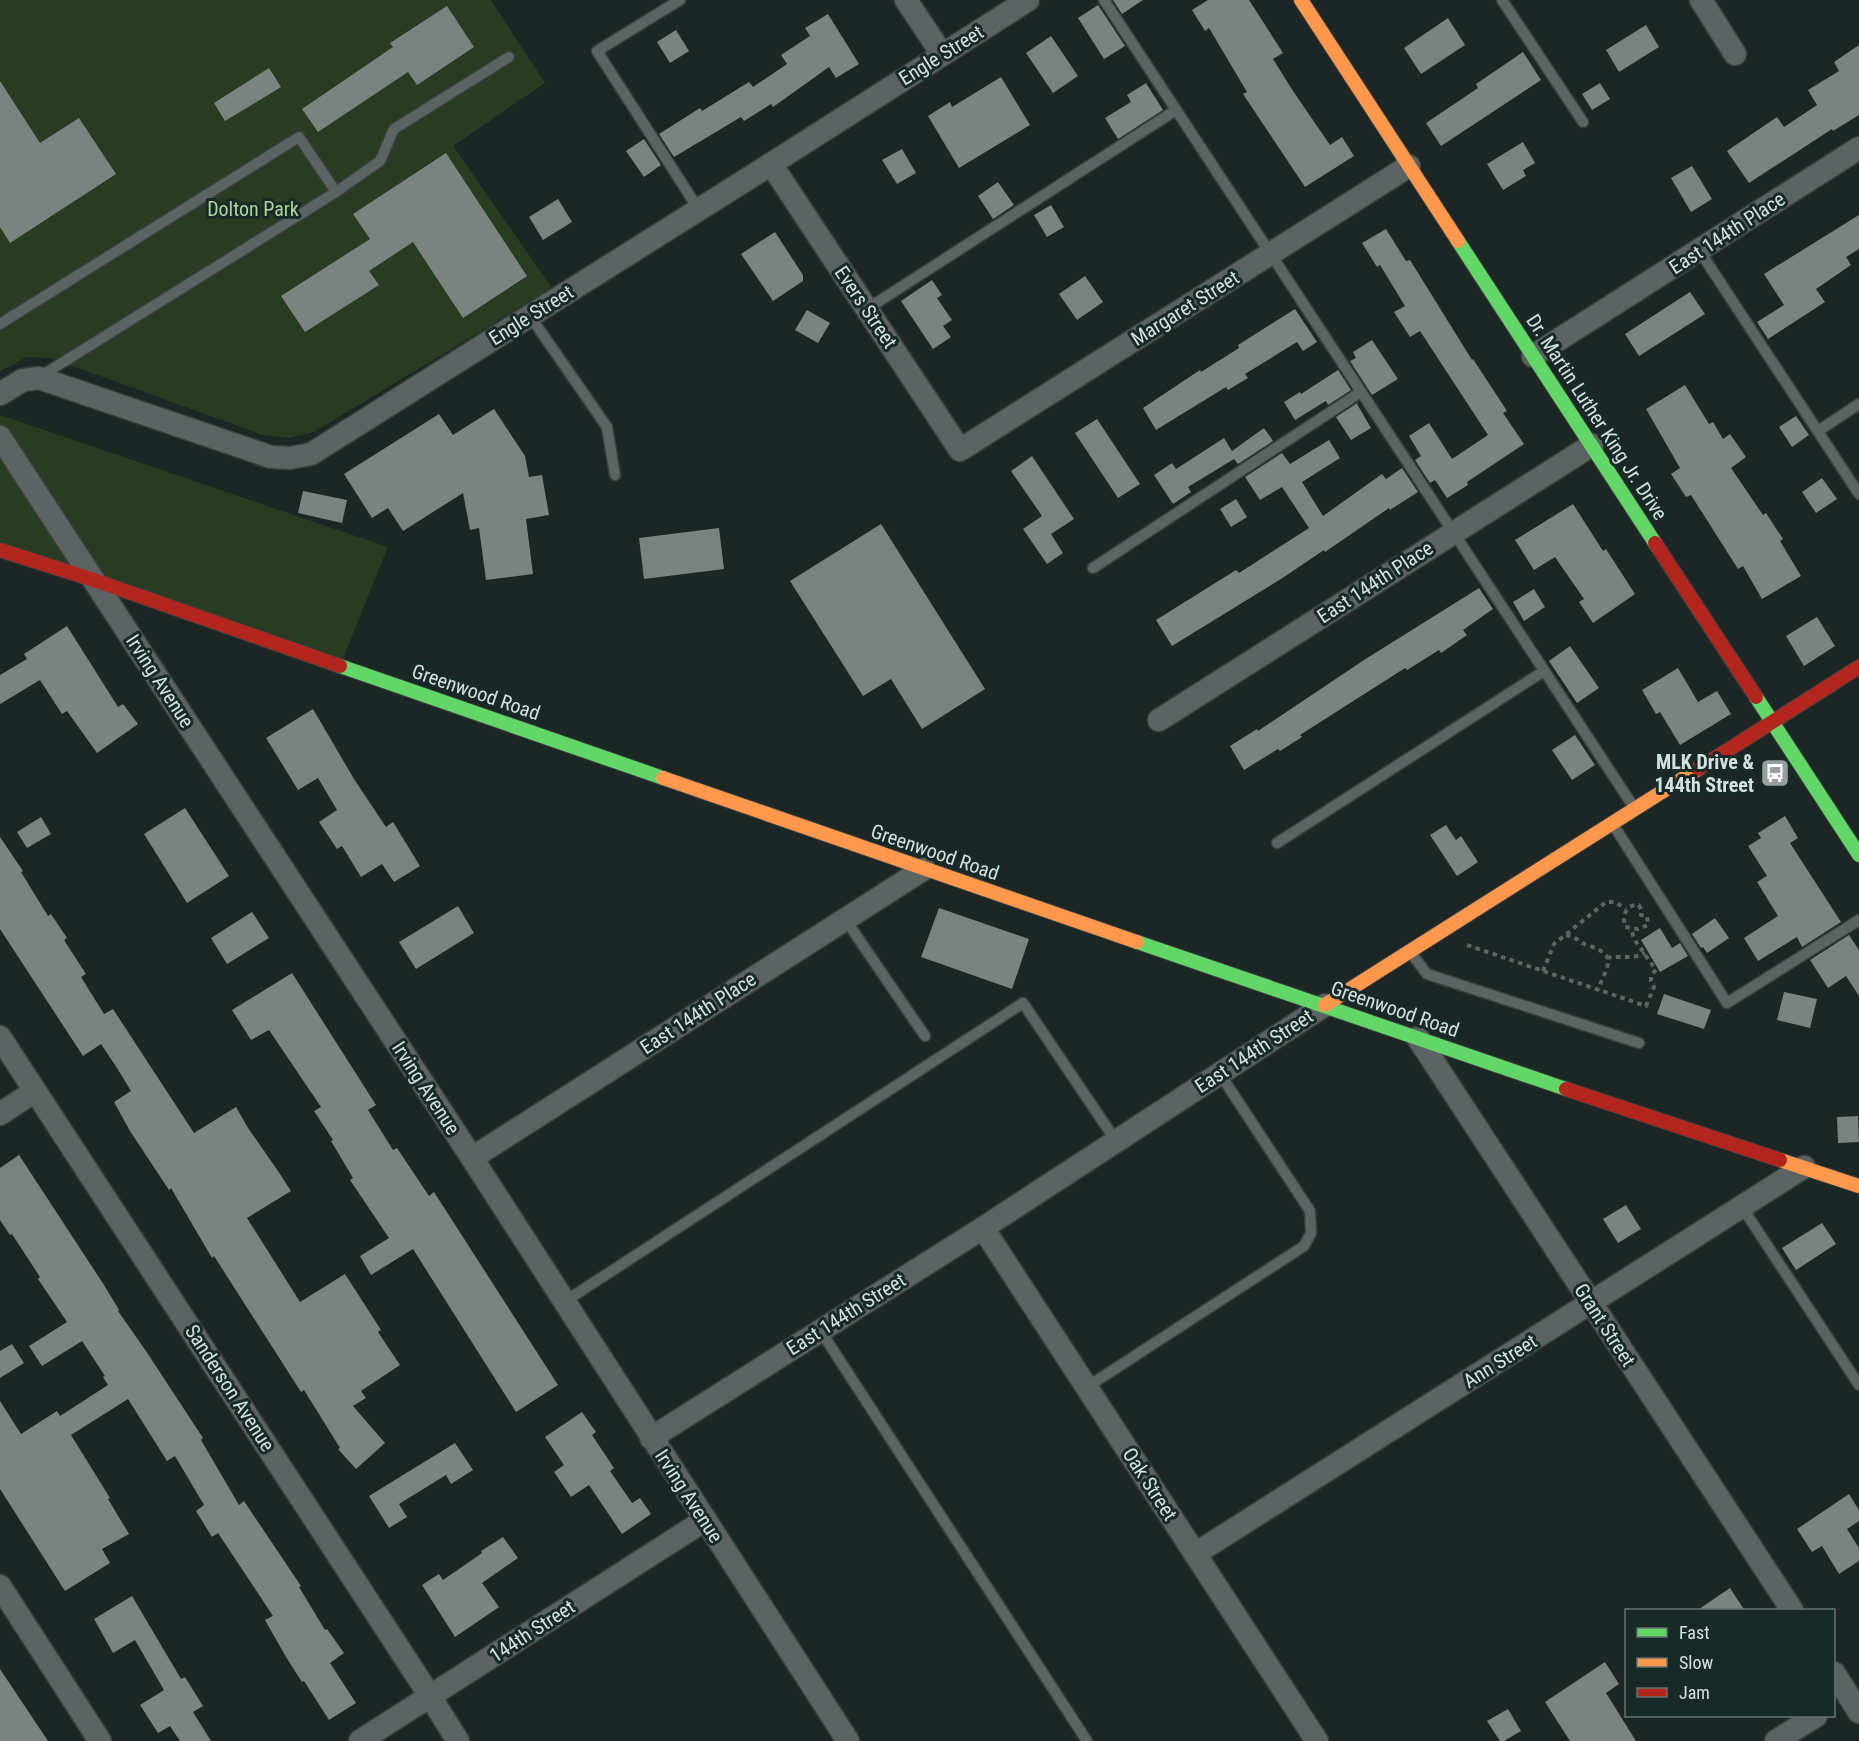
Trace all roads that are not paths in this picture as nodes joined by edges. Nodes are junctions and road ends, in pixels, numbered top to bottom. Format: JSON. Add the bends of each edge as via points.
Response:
{"nodes":[{"id":1,"x":680,"y":0,"type":"edge"},
{"id":2,"x":906,"y":0,"type":"edge"},
{"id":3,"x":1028,"y":0,"type":"edge"},
{"id":4,"x":1104,"y":0,"type":"edge"},
{"id":5,"x":1301,"y":0,"type":"edge"},
{"id":6,"x":1502,"y":0,"type":"edge"},
{"id":7,"x":1701,"y":0,"type":"edge"},
{"id":8,"x":942,"y":54,"type":"junction"},
{"id":9,"x":1735,"y":54,"type":"dead end"},
{"id":10,"x":509,"y":57,"type":"dead end"},
{"id":11,"x":1176,"y":110,"type":"junction"},
{"id":12,"x":1583,"y":122,"type":"dead end"},
{"id":13,"x":1859,"y":148,"type":"edge"},
{"id":14,"x":771,"y":164,"type":"junction"},
{"id":15,"x":1410,"y":166,"type":"junction"},
{"id":16,"x":336,"y":192,"type":"junction"},
{"id":17,"x":699,"y":210,"type":"junction"},
{"id":18,"x":1699,"y":250,"type":"junction"},
{"id":19,"x":1270,"y":254,"type":"junction"},
{"id":20,"x":867,"y":309,"type":"junction"},
{"id":21,"x":530,"y":316,"type":"junction"},
{"id":22,"x":0,"y":324,"type":"edge"},
{"id":23,"x":1533,"y":356,"type":"junction"},
{"id":24,"x":39,"y":378,"type":"junction"},
{"id":25,"x":1361,"y":392,"type":"junction"},
{"id":26,"x":0,"y":394,"type":"edge"},
{"id":27,"x":1859,"y":404,"type":"edge"},
{"id":28,"x":1818,"y":431,"type":"junction"},
{"id":29,"x":0,"y":437,"type":"edge"},
{"id":30,"x":1592,"y":445,"type":"junction"},
{"id":31,"x":960,"y":450,"type":"joint"},
{"id":32,"x":615,"y":475,"type":"dead end"},
{"id":33,"x":1859,"y":494,"type":"edge"},
{"id":34,"x":1453,"y":532,"type":"junction"},
{"id":35,"x":0,"y":550,"type":"edge"},
{"id":36,"x":1093,"y":568,"type":"dead end"},
{"id":37,"x":94,"y":580,"type":"junction"},
{"id":38,"x":1859,"y":667,"type":"edge"},
{"id":39,"x":1544,"y":671,"type":"junction"},
{"id":40,"x":1159,"y":720,"type":"dead end"},
{"id":41,"x":1772,"y":722,"type":"junction"},
{"id":42,"x":1635,"y":809,"type":"junction"},
{"id":43,"x":1612,"y":823,"type":"junction"},
{"id":44,"x":1277,"y":843,"type":"dead end"},
{"id":45,"x":1859,"y":855,"type":"edge"},
{"id":46,"x":924,"y":869,"type":"junction"},
{"id":47,"x":845,"y":919,"type":"junction"},
{"id":48,"x":1859,"y":920,"type":"edge"},
{"id":49,"x":1410,"y":951,"type":"junction"},
{"id":50,"x":1325,"y":1005,"type":"junction"},
{"id":51,"x":925,"y":1036,"type":"dead end"},
{"id":52,"x":0,"y":1037,"type":"edge"},
{"id":53,"x":1418,"y":1038,"type":"junction"},
{"id":54,"x":1639,"y":1043,"type":"dead end"},
{"id":55,"x":1220,"y":1074,"type":"junction"},
{"id":56,"x":35,"y":1091,"type":"junction"},
{"id":57,"x":0,"y":1114,"type":"edge"},
{"id":58,"x":1116,"y":1141,"type":"junction"},
{"id":59,"x":472,"y":1158,"type":"junction"},
{"id":60,"x":1804,"y":1167,"type":"junction"},
{"id":61,"x":1859,"y":1186,"type":"edge"},
{"id":62,"x":1742,"y":1207,"type":"junction"},
{"id":63,"x":983,"y":1228,"type":"junction"},
{"id":64,"x":564,"y":1302,"type":"junction"},
{"id":65,"x":1591,"y":1304,"type":"junction"},
{"id":66,"x":820,"y":1330,"type":"junction"},
{"id":67,"x":1859,"y":1385,"type":"edge"},
{"id":68,"x":1086,"y":1387,"type":"junction"},
{"id":69,"x":651,"y":1438,"type":"junction"},
{"id":70,"x":705,"y":1520,"type":"junction"},
{"id":71,"x":1195,"y":1554,"type":"junction"},
{"id":72,"x":0,"y":1586,"type":"edge"},
{"id":73,"x":1791,"y":1609,"type":"edge"},
{"id":74,"x":1835,"y":1676,"type":"edge"},
{"id":75,"x":430,"y":1696,"type":"junction"},
{"id":76,"x":1850,"y":1700,"type":"edge"},
{"id":77,"x":1814,"y":1717,"type":"edge"},
{"id":78,"x":100,"y":1741,"type":"edge"},
{"id":79,"x":360,"y":1741,"type":"edge"},
{"id":80,"x":458,"y":1741,"type":"edge"},
{"id":81,"x":848,"y":1741,"type":"edge"},
{"id":82,"x":1087,"y":1741,"type":"edge"},
{"id":83,"x":1317,"y":1741,"type":"edge"},
{"id":84,"x":1776,"y":1741,"type":"edge"}],
"edges":[{"from":1,"to":17,"type":"lane","via":[[597,51]]},
{"from":2,"to":8,"type":"street"},
{"from":3,"to":8,"type":"street","name":"Engle Street"},
{"from":4,"to":11,"type":"lane"},
{"from":5,"to":15,"type":"street","name":"Dr. Martin Luther King Jr. Drive"},
{"from":6,"to":12,"type":"lane"},
{"from":7,"to":9,"type":"street"},
{"from":8,"to":14,"type":"street","name":"Engle Street"},
{"from":10,"to":16,"type":"lane","via":[[394,129],[380,161]]},
{"from":11,"to":19,"type":"lane"},
{"from":11,"to":20,"type":"lane"},
{"from":13,"to":18,"type":"street","name":"East 144th Place"},
{"from":14,"to":17,"type":"street","name":"Engle Street"},
{"from":14,"to":20,"type":"street","name":"Evers Street"},
{"from":15,"to":19,"type":"street","name":"Margaret Street"},
{"from":15,"to":23,"type":"street","name":"Dr. Martin Luther King Jr. Drive"},
{"from":16,"to":22,"type":"lane","via":[[299,137]]},
{"from":16,"to":24,"type":"lane"},
{"from":17,"to":21,"type":"street","name":"Engle Street"},
{"from":18,"to":23,"type":"street","name":"East 144th Place"},
{"from":18,"to":28,"type":"lane"},
{"from":19,"to":25,"type":"lane"},
{"from":19,"to":31,"type":"street","name":"Margaret Street"},
{"from":20,"to":31,"type":"street","name":"Evers Street"},
{"from":21,"to":24,"type":"street","name":"Engle Street","via":[[311,454],[290,458],[271,457]]},
{"from":21,"to":32,"type":"lane","via":[[607,427]]},
{"from":23,"to":30,"type":"street","name":"Dr. Martin Luther King Jr. Drive"},
{"from":24,"to":26,"type":"street","via":[[23,380]]},
{"from":25,"to":34,"type":"lane"},
{"from":25,"to":36,"type":"lane"},
{"from":27,"to":28,"type":"lane"},
{"from":28,"to":33,"type":"lane"},
{"from":29,"to":37,"type":"street","name":"Irving Avenue"},
{"from":30,"to":34,"type":"street","name":"East 144th Place"},
{"from":30,"to":41,"type":"street","name":"Dr. Martin Luther King Jr. Drive"},
{"from":34,"to":39,"type":"lane"},
{"from":34,"to":40,"type":"street","name":"East 144th Place"},
{"from":35,"to":37,"type":"street","name":"Greenwood Road"},
{"from":37,"to":46,"type":"street","name":"Greenwood Road"},
{"from":37,"to":59,"type":"street","name":"Irving Avenue"},
{"from":38,"to":41,"type":"street","name":"East 144th Street"},
{"from":39,"to":42,"type":"lane"},
{"from":39,"to":44,"type":"lane"},
{"from":41,"to":42,"type":"street","name":"East 144th Street"},
{"from":41,"to":45,"type":"street","name":"Dr. Martin Luther King Jr. Drive"},
{"from":42,"to":43,"type":"street","name":"East 144th Street"},
{"from":43,"to":48,"type":"lane","via":[[1726,1003]]},
{"from":43,"to":49,"type":"street","name":"East 144th Street"},
{"from":46,"to":47,"type":"street","name":"East 144th Place"},
{"from":46,"to":50,"type":"street","name":"Greenwood Road"},
{"from":47,"to":51,"type":"lane"},
{"from":47,"to":59,"type":"street","name":"East 144th Place"},
{"from":49,"to":50,"type":"street","name":"East 144th Street"},
{"from":49,"to":54,"type":"lane","via":[[1427,974]]},
{"from":50,"to":53,"type":"street","name":"Greenwood Road"},
{"from":50,"to":55,"type":"street","name":"East 144th Street"},
{"from":52,"to":56,"type":"street","name":"Sanderson Avenue"},
{"from":53,"to":60,"type":"street","name":"Greenwood Road"},
{"from":53,"to":65,"type":"street","name":"Grant Street"},
{"from":55,"to":58,"type":"street","name":"East 144th Street"},
{"from":55,"to":68,"type":"lane","via":[[1310,1210],[1311,1233],[1304,1246]]},
{"from":56,"to":57,"type":"street"},
{"from":56,"to":75,"type":"street","name":"Sanderson Avenue"},
{"from":58,"to":63,"type":"street","name":"East 144th Street"},
{"from":58,"to":64,"type":"lane","via":[[1023,1003]]},
{"from":59,"to":64,"type":"street","name":"Irving Avenue"},
{"from":60,"to":61,"type":"street","name":"Greenwood Road"},
{"from":60,"to":62,"type":"street","name":"Ann Street"},
{"from":62,"to":65,"type":"street","name":"Ann Street"},
{"from":62,"to":67,"type":"lane"},
{"from":63,"to":66,"type":"street","name":"East 144th Street"},
{"from":63,"to":68,"type":"street","name":"Oak Street"},
{"from":64,"to":69,"type":"street","name":"Irving Avenue"},
{"from":65,"to":71,"type":"street","name":"Ann Street"},
{"from":65,"to":73,"type":"street","name":"Grant Street"},
{"from":66,"to":69,"type":"street","name":"East 144th Street"},
{"from":66,"to":82,"type":"lane"},
{"from":68,"to":71,"type":"street","name":"Oak Street"},
{"from":69,"to":70,"type":"street","name":"Irving Avenue"},
{"from":70,"to":75,"type":"street","name":"144th Street"},
{"from":70,"to":81,"type":"street","name":"Irving Avenue"},
{"from":71,"to":83,"type":"street","name":"Oak Street"},
{"from":72,"to":78,"type":"street"},
{"from":74,"to":76,"type":"street"},
{"from":75,"to":79,"type":"street","name":"144th Street"},
{"from":75,"to":80,"type":"street","name":"Sanderson Avenue"},
{"from":77,"to":84,"type":"street"}]}
